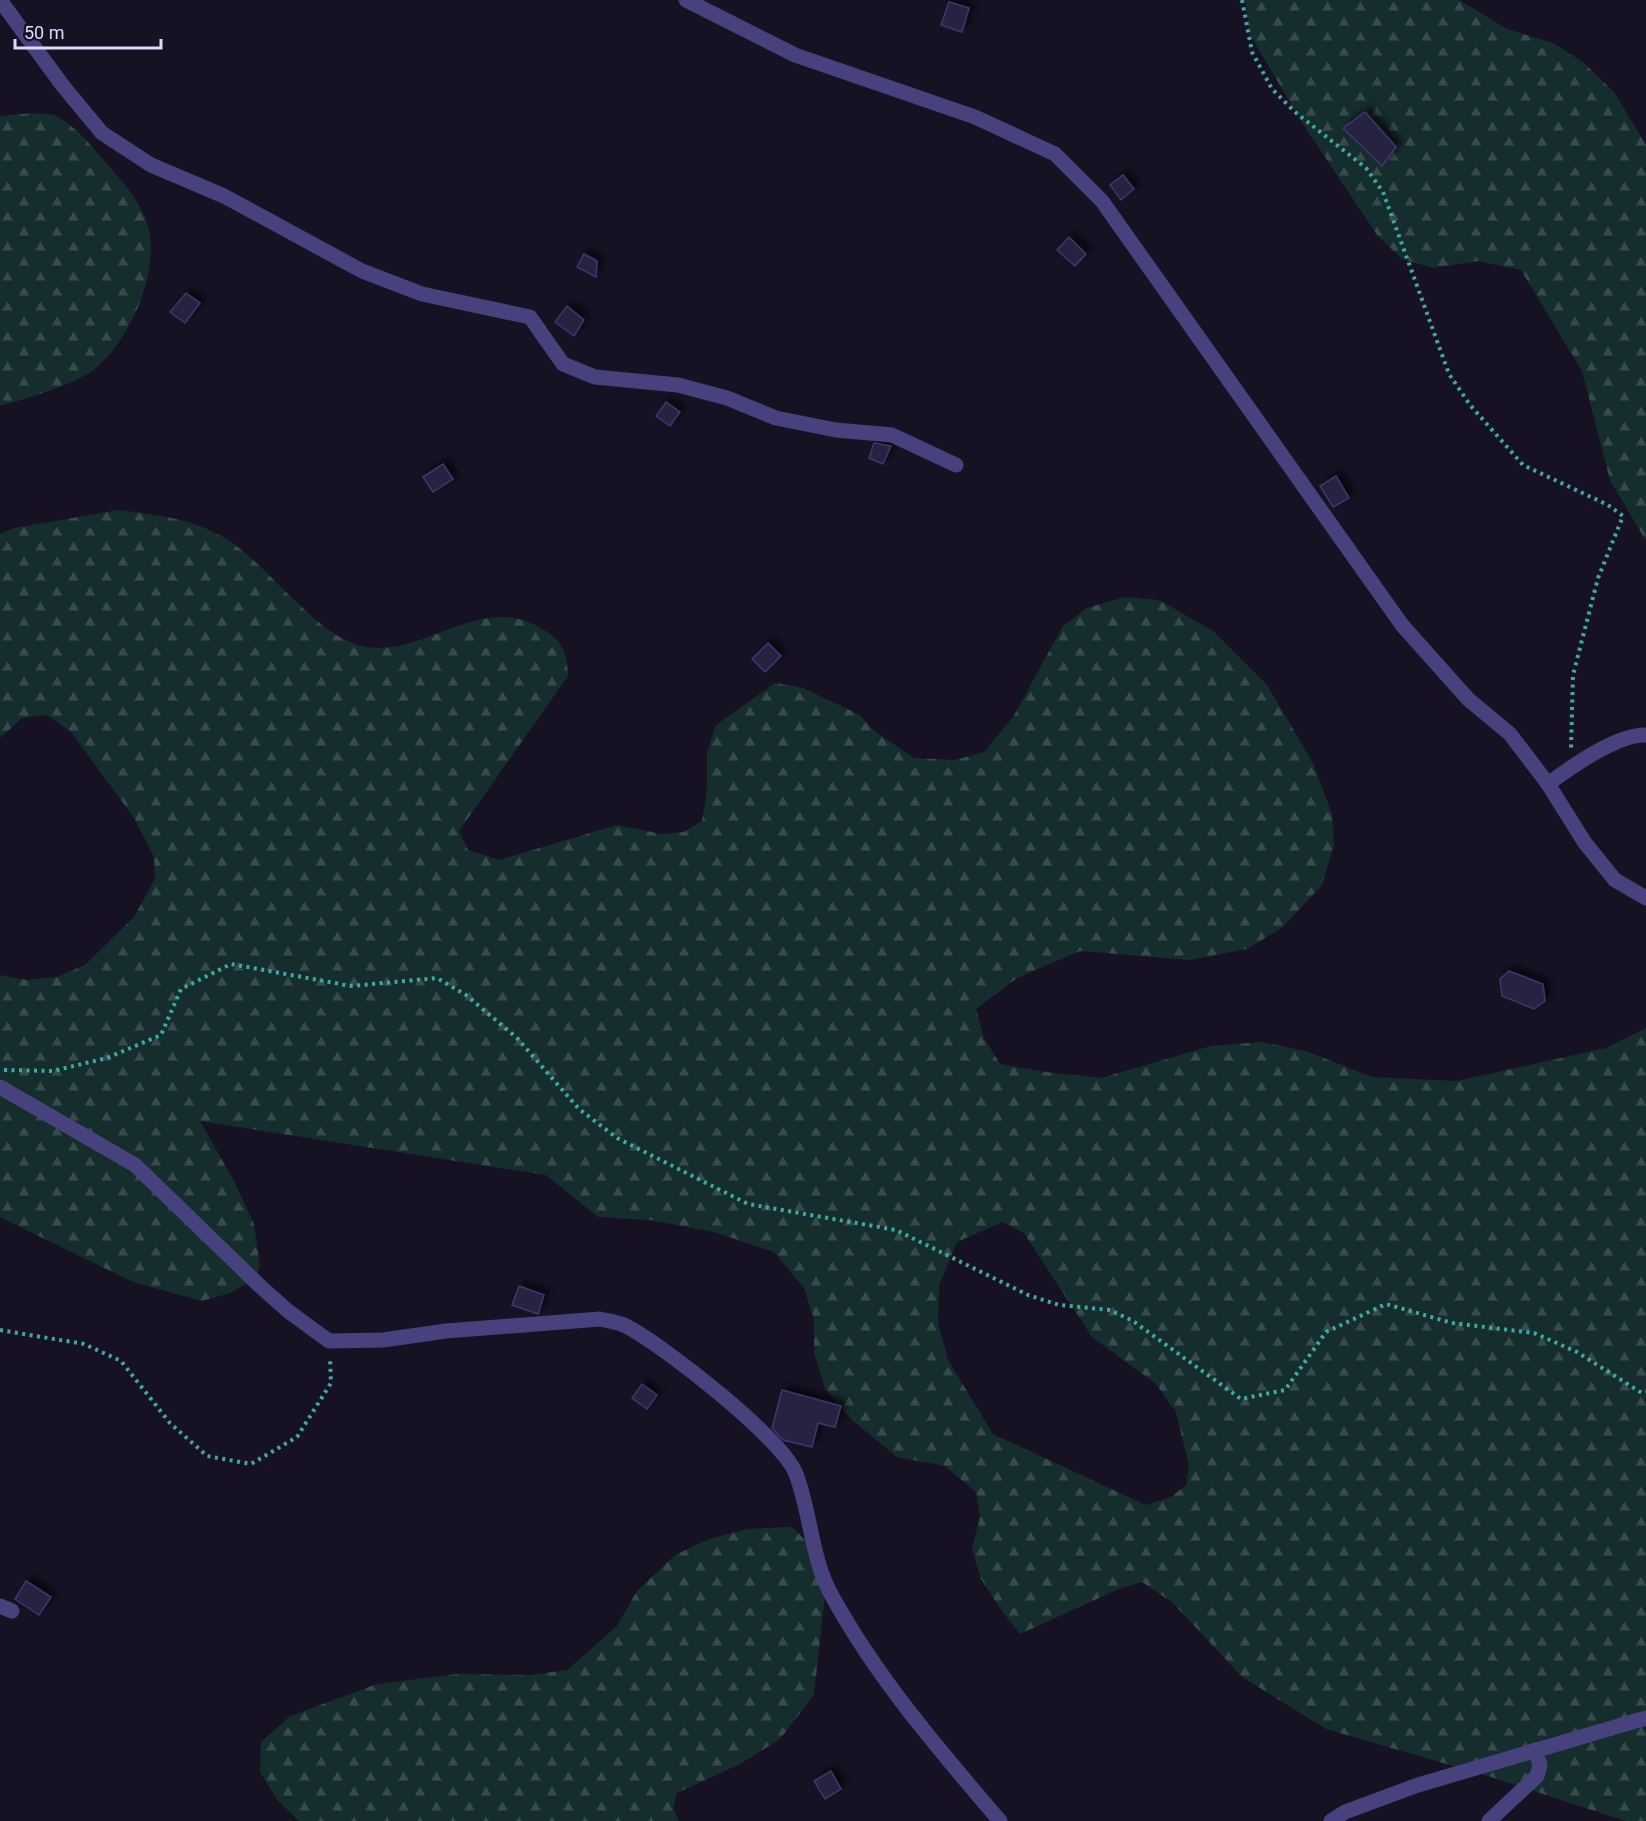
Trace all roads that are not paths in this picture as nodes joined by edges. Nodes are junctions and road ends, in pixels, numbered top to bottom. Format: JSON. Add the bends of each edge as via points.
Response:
{"nodes":[{"id":1,"x":0,"y":0,"type":"edge"},
{"id":2,"x":686,"y":0,"type":"edge"},
{"id":3,"x":956,"y":465,"type":"dead end"},
{"id":4,"x":1646,"y":735,"type":"edge"},
{"id":5,"x":1548,"y":784,"type":"junction"},
{"id":6,"x":1646,"y":898,"type":"edge"},
{"id":7,"x":0,"y":1087,"type":"edge"},
{"id":8,"x":1646,"y":1718,"type":"edge"},
{"id":9,"x":1535,"y":1749,"type":"junction"},
{"id":10,"x":1000,"y":1821,"type":"edge"},
{"id":11,"x":1331,"y":1821,"type":"edge"},
{"id":12,"x":1489,"y":1821,"type":"edge"}],
"edges":[{"from":1,"to":3,"type":"street","via":[[102,133],[151,165],[224,196],[354,267],[422,294],[530,317],[563,364],[595,377],[678,385],[776,417],[836,430],[892,435]]},
{"from":2,"to":5,"type":"street","via":[[795,55],[975,117],[1055,154],[1102,201],[1402,626],[1468,699],[1510,734]]},
{"from":4,"to":5,"type":"street","via":[[1619,742],[1570,767]]},
{"from":5,"to":6,"type":"street","via":[[1585,843],[1616,880]]},
{"from":7,"to":10,"type":"street","via":[[135,1165],[279,1303],[329,1341],[383,1340],[600,1319],[625,1325],[651,1343],[758,1427],[790,1466],[830,1594],[935,1745]]},
{"from":8,"to":9,"type":"street"},
{"from":9,"to":11,"type":"street","via":[[1418,1785]]},
{"from":9,"to":12,"type":"street","via":[[1540,1765],[1537,1776]]}]}
